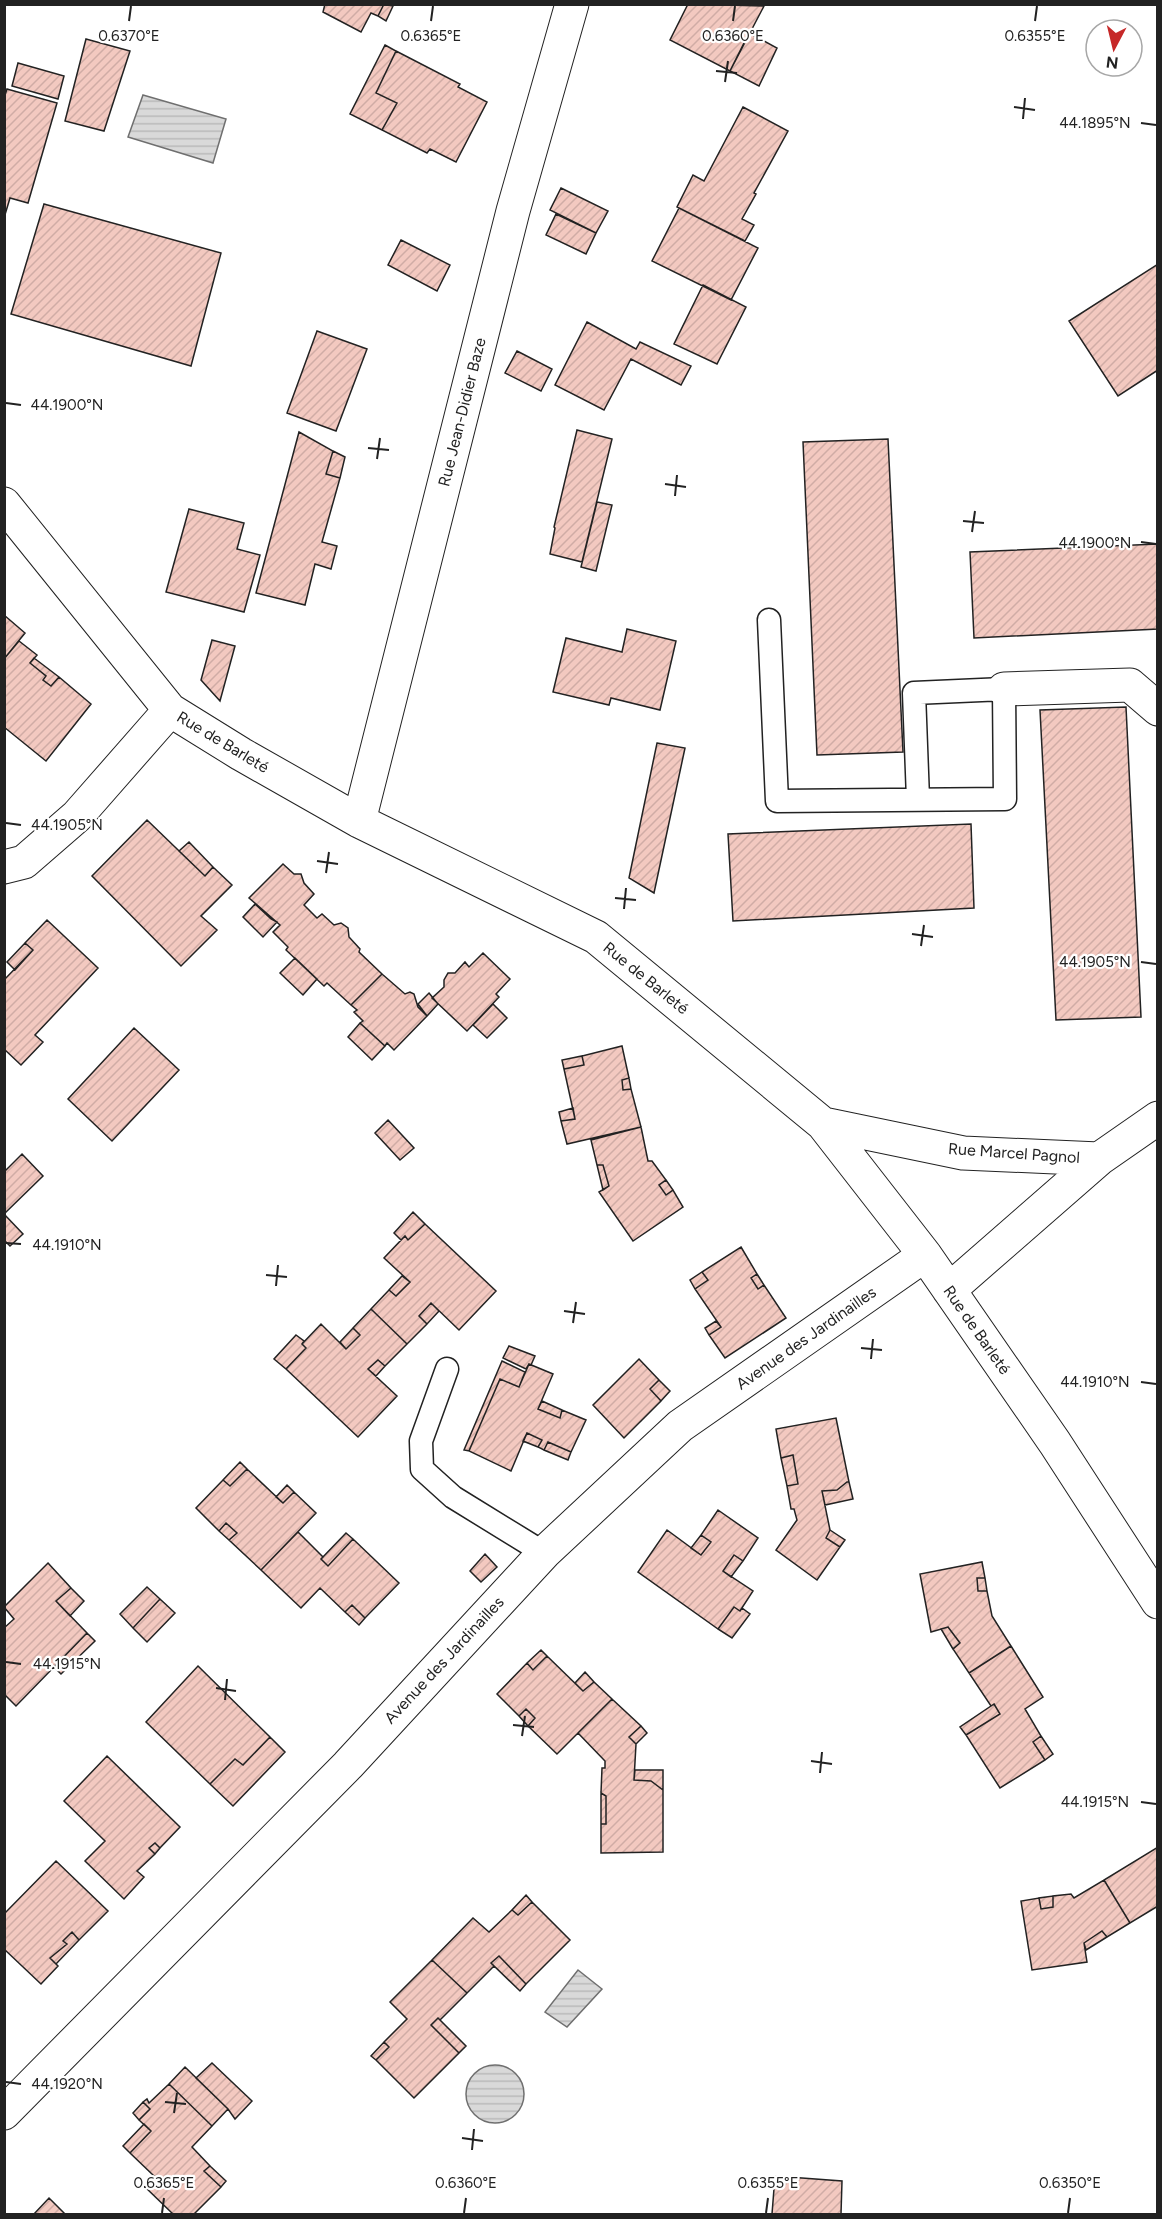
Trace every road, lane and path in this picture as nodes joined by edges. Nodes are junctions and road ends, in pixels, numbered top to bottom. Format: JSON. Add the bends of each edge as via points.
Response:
{"nodes":[{"id":1,"x":572,"y":4,"type":"edge"},
{"id":2,"x":4,"y":504,"type":"edge"},
{"id":3,"x":769,"y":620,"type":"dead end"},
{"id":4,"x":1004,"y":689,"type":"junction"},
{"id":5,"x":1158,"y":709,"type":"edge"},
{"id":6,"x":170,"y":710,"type":"junction"},
{"id":7,"x":918,"y":799,"type":"junction"},
{"id":8,"x":359,"y":821,"type":"junction"},
{"id":9,"x":4,"y":867,"type":"edge"},
{"id":10,"x":1158,"y":1118,"type":"edge"},
{"id":11,"x":823,"y":1124,"type":"junction"},
{"id":12,"x":1099,"y":1160,"type":"junction"},
{"id":13,"x":925,"y":1255,"type":"junction"},
{"id":14,"x":949,"y":1290,"type":"junction"},
{"id":15,"x":447,"y":1369,"type":"dead end"},
{"id":16,"x":544,"y":1553,"type":"junction"},
{"id":17,"x":1158,"y":1602,"type":"edge"},
{"id":18,"x":4,"y":2113,"type":"edge"}],
"edges":[{"from":1,"to":8,"type":"street","name":"Rue Jean-Didier Baze","via":[[513,211]]},
{"from":2,"to":6,"type":"street","name":"Rue de Barleté"},
{"from":3,"to":7,"type":"lane","via":[[777,801]]},
{"from":4,"to":5,"type":"street","via":[[1130,686]]},
{"from":4,"to":7,"type":"lane","via":[[914,693]]},
{"from":4,"to":7,"type":"lane","via":[[1005,799]]},
{"from":6,"to":8,"type":"street","name":"Rue de Barleté"},
{"from":6,"to":9,"type":"street","via":[[77,816],[24,862]]},
{"from":8,"to":11,"type":"street","name":"Rue de Barleté","via":[[596,937]]},
{"from":10,"to":12,"type":"street","name":"Rue Marcel Pagnol"},
{"from":11,"to":12,"type":"street","name":"Rue Marcel Pagnol","via":[[963,1153]]},
{"from":11,"to":13,"type":"street","name":"Rue de Barleté"},
{"from":12,"to":14,"type":"street"},
{"from":13,"to":14,"type":"street","name":"Rue de Barleté"},
{"from":13,"to":16,"type":"street","name":"Avenue des Jardinailles","via":[[680,1426]]},
{"from":14,"to":17,"type":"street","name":"Rue de Barleté"},
{"from":15,"to":16,"type":"lane","via":[[421,1441],[422,1469],[453,1497]]},
{"from":16,"to":18,"type":"street","name":"Avenue des Jardinailles","via":[[348,1765]]}]}
